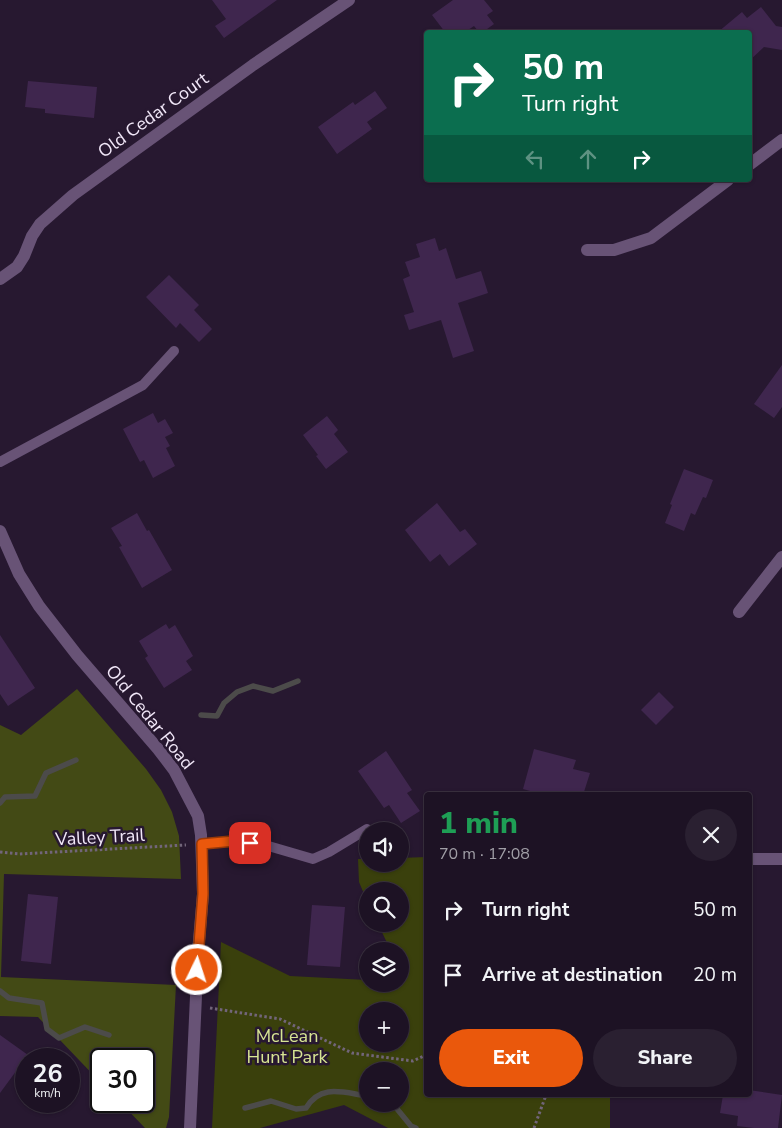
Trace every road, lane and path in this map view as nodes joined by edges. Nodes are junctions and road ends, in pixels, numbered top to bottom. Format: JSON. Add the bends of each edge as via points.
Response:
{"nodes":[{"id":1,"x":349,"y":0,"type":"edge"},
{"id":2,"x":782,"y":140,"type":"edge"},
{"id":3,"x":752,"y":163,"type":"edge"},
{"id":4,"x":725,"y":182,"type":"edge"},
{"id":5,"x":587,"y":250,"type":"dead end"},
{"id":6,"x":0,"y":279,"type":"edge"},
{"id":7,"x":174,"y":351,"type":"dead end"},
{"id":8,"x":0,"y":462,"type":"edge"},
{"id":9,"x":0,"y":531,"type":"edge"},
{"id":10,"x":782,"y":557,"type":"edge"},
{"id":11,"x":739,"y":612,"type":"dead end"},
{"id":12,"x":359,"y":833,"type":"edge"},
{"id":13,"x":202,"y":844,"type":"junction"},
{"id":14,"x":0,"y":852,"type":"edge"},
{"id":15,"x":752,"y":859,"type":"edge"},
{"id":16,"x":782,"y":859,"type":"edge"},
{"id":17,"x":195,"y":1006,"type":"junction"},
{"id":18,"x":424,"y":1055,"type":"edge"},
{"id":19,"x":545,"y":1097,"type":"edge"},
{"id":20,"x":190,"y":1128,"type":"edge"},
{"id":21,"x":534,"y":1128,"type":"edge"}],
"edges":[{"from":1,"to":6,"type":"street","name":"Old Cedar Court","via":[[73,195],[40,224],[17,267]]},
{"from":2,"to":3,"type":"street"},
{"from":4,"to":5,"type":"street","via":[[651,238],[614,250]]},
{"from":7,"to":8,"type":"lane","via":[[143,385]]},
{"from":9,"to":13,"type":"street","name":"Old Cedar Road","via":[[19,574],[39,606],[174,770],[198,816]]},
{"from":10,"to":11,"type":"street"},
{"from":12,"to":13,"type":"lane","via":[[313,859],[265,845],[234,841]]},
{"from":13,"to":14,"type":"path","name":"Valley Trail","via":[[19,854]]},
{"from":13,"to":17,"type":"street","name":"Old Cedar Road","via":[[203,894]]},
{"from":15,"to":16,"type":"street"},
{"from":17,"to":18,"type":"path","via":[[280,1019],[352,1053],[413,1061]]},
{"from":17,"to":20,"type":"street","name":"Old Cedar Road"},
{"from":19,"to":21,"type":"path"}]}
